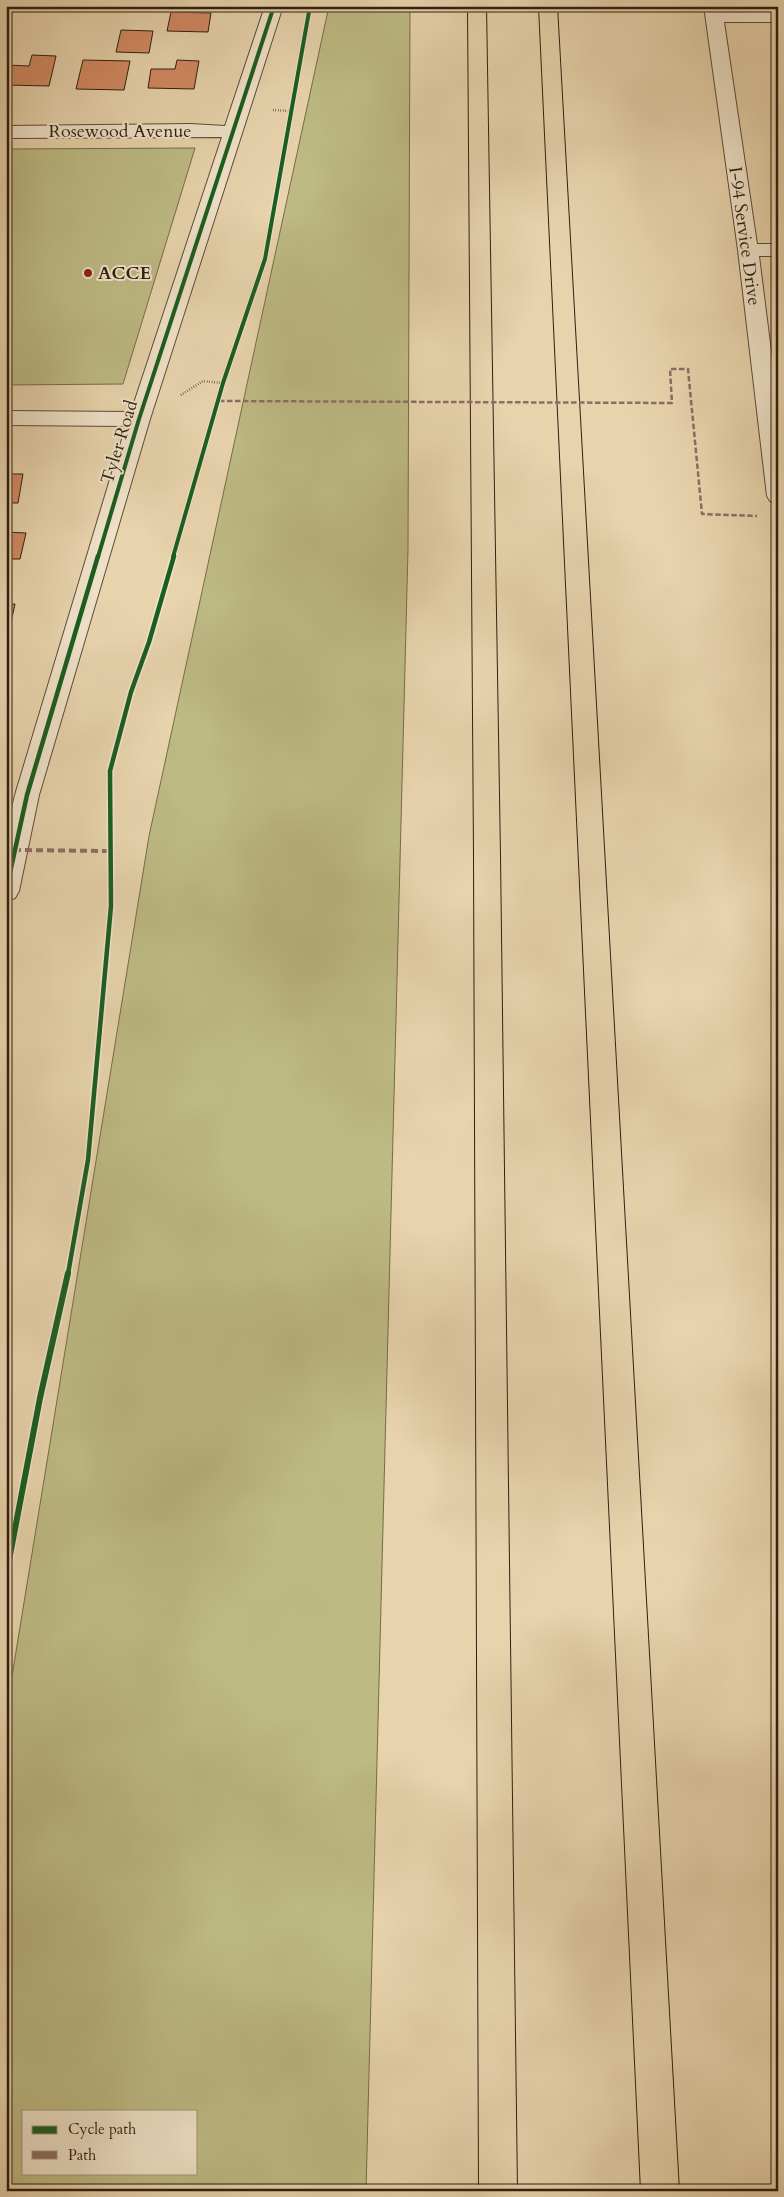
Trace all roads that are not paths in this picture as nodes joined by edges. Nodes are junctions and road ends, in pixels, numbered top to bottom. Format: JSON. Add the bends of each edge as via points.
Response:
{"nodes":[{"id":1,"x":274,"y":6,"type":"edge"},
{"id":2,"x":477,"y":6,"type":"edge"},
{"id":3,"x":548,"y":6,"type":"edge"},
{"id":4,"x":714,"y":11,"type":"edge"},
{"id":5,"x":778,"y":17,"type":"edge"},
{"id":6,"x":6,"y":132,"type":"edge"},
{"id":7,"x":234,"y":132,"type":"junction"},
{"id":8,"x":748,"y":250,"type":"junction"},
{"id":9,"x":778,"y":250,"type":"edge"},
{"id":10,"x":6,"y":418,"type":"edge"},
{"id":11,"x":139,"y":419,"type":"junction"},
{"id":12,"x":778,"y":496,"type":"edge"},
{"id":13,"x":17,"y":796,"type":"edge"},
{"id":14,"x":6,"y":891,"type":"edge"},
{"id":15,"x":498,"y":2191,"type":"edge"},
{"id":16,"x":660,"y":2191,"type":"edge"}],
"edges":[{"from":1,"to":7,"type":"street","name":"Tyler Road"},
{"from":2,"to":15,"type":"highway"},
{"from":3,"to":16,"type":"highway"},
{"from":4,"to":5,"type":"street"},
{"from":4,"to":8,"type":"street","name":"I-94 Service Drive"},
{"from":6,"to":7,"type":"street","name":"Rosewood Avenue"},
{"from":7,"to":11,"type":"street","name":"Tyler Road"},
{"from":8,"to":9,"type":"street"},
{"from":8,"to":12,"type":"street","name":"I-94 Service Drive"},
{"from":10,"to":11,"type":"street"},
{"from":11,"to":13,"type":"street","name":"Tyler Road"},
{"from":13,"to":14,"type":"street","name":"Tyler Road"}]}
